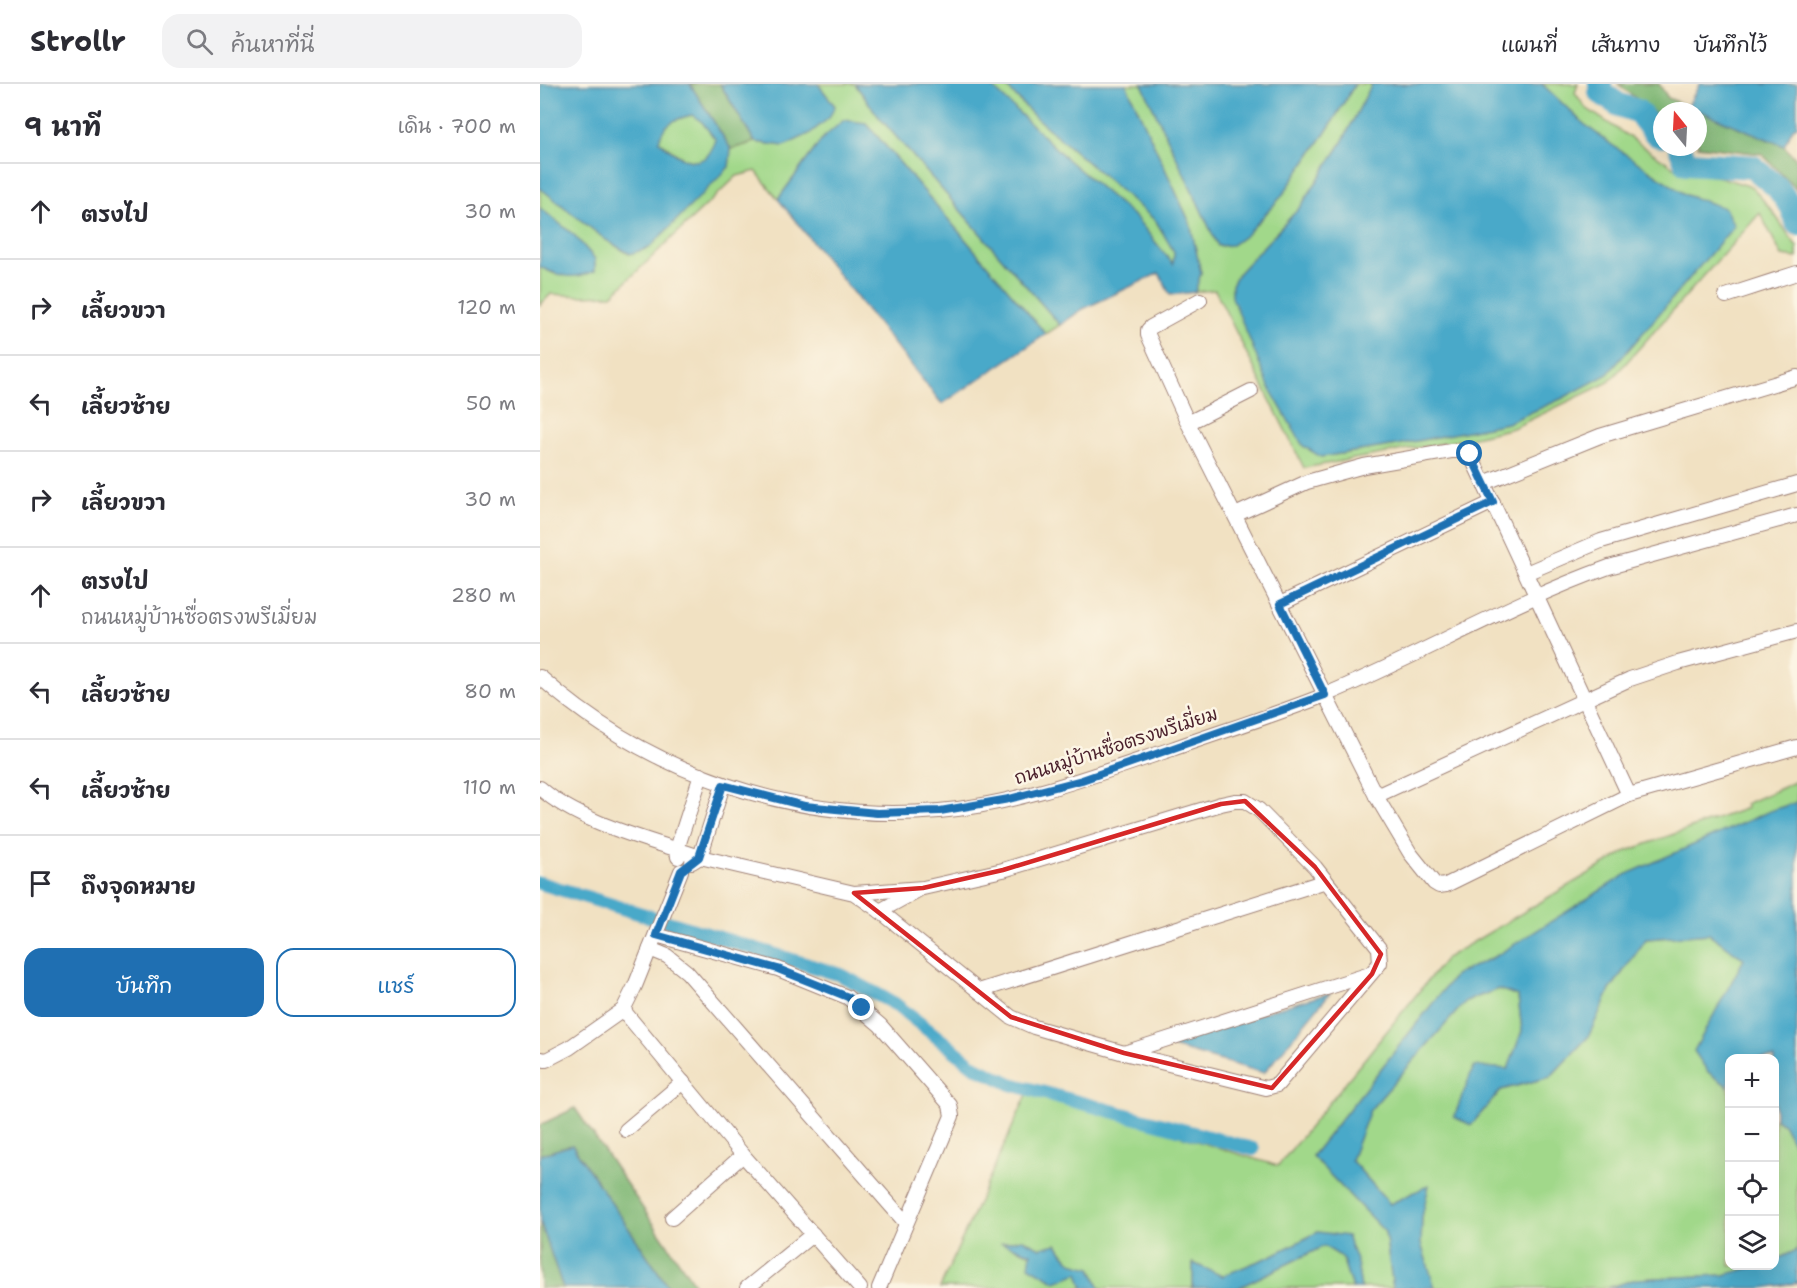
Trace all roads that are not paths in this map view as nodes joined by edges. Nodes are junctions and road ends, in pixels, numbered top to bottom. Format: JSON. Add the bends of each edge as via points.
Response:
{"nodes":[{"id":1,"x":1797,"y":273,"type":"edge"},
{"id":2,"x":1726,"y":296,"type":"dead end"},
{"id":3,"x":1200,"y":300,"type":"dead end"},
{"id":4,"x":1797,"y":377,"type":"edge"},
{"id":5,"x":1251,"y":391,"type":"dead end"},
{"id":6,"x":1188,"y":423,"type":"junction"},
{"id":7,"x":1484,"y":483,"type":"junction"},
{"id":8,"x":1797,"y":484,"type":"edge"},
{"id":9,"x":1493,"y":502,"type":"junction"},
{"id":10,"x":1235,"y":515,"type":"junction"},
{"id":11,"x":1797,"y":515,"type":"edge"},
{"id":12,"x":1526,"y":573,"type":"junction"},
{"id":13,"x":1538,"y":596,"type":"junction"},
{"id":14,"x":1280,"y":604,"type":"junction"},
{"id":15,"x":1797,"y":631,"type":"edge"},
{"id":16,"x":540,"y":677,"type":"edge"},
{"id":17,"x":1325,"y":695,"type":"junction"},
{"id":18,"x":1586,"y":698,"type":"junction"},
{"id":19,"x":1797,"y":747,"type":"edge"},
{"id":20,"x":701,"y":775,"type":"junction"},
{"id":21,"x":723,"y":785,"type":"junction"},
{"id":22,"x":540,"y":788,"type":"edge"},
{"id":23,"x":1629,"y":795,"type":"junction"},
{"id":24,"x":1376,"y":796,"type":"junction"},
{"id":25,"x":677,"y":849,"type":"junction"},
{"id":26,"x":699,"y":857,"type":"junction"},
{"id":27,"x":681,"y":871,"type":"junction"},
{"id":28,"x":1326,"y":881,"type":"junction"},
{"id":29,"x":923,"y":888,"type":"junction"},
{"id":30,"x":854,"y":893,"type":"junction"},
{"id":31,"x":880,"y":911,"type":"junction"},
{"id":32,"x":656,"y":934,"type":"junction"},
{"id":33,"x":688,"y":943,"type":"junction"},
{"id":34,"x":650,"y":949,"type":"junction"},
{"id":35,"x":677,"y":964,"type":"junction"},
{"id":36,"x":1372,"y":974,"type":"junction"},
{"id":37,"x":979,"y":991,"type":"junction"},
{"id":38,"x":622,"y":1010,"type":"junction"},
{"id":39,"x":1124,"y":1053,"type":"junction"},
{"id":40,"x":540,"y":1059,"type":"edge"},
{"id":41,"x":683,"y":1082,"type":"junction"},
{"id":42,"x":626,"y":1130,"type":"dead end"},
{"id":43,"x":744,"y":1155,"type":"junction"},
{"id":44,"x":672,"y":1218,"type":"dead end"},
{"id":45,"x":906,"y":1223,"type":"junction"},
{"id":46,"x":813,"y":1234,"type":"junction"},
{"id":47,"x":747,"y":1288,"type":"edge"},
{"id":48,"x":860,"y":1288,"type":"edge"},
{"id":49,"x":879,"y":1288,"type":"edge"}],
"edges":[{"from":1,"to":2,"type":"street"},
{"from":3,"to":6,"type":"street","via":[[1148,330]]},
{"from":4,"to":7,"type":"street","via":[[1600,436]]},
{"from":5,"to":6,"type":"street"},
{"from":6,"to":10,"type":"street"},
{"from":7,"to":9,"type":"street"},
{"from":7,"to":10,"type":"street","via":[[1470,454],[1451,451],[1364,466],[1307,482]]},
{"from":8,"to":12,"type":"street","via":[[1601,541]]},
{"from":9,"to":12,"type":"street"},
{"from":9,"to":14,"type":"street"},
{"from":10,"to":14,"type":"street"},
{"from":11,"to":13,"type":"street","name":"ถนนหมู่บ้านซื่อตรงพรีเมี่ยม","via":[[1609,567]]},
{"from":12,"to":13,"type":"street"},
{"from":13,"to":17,"type":"street","name":"ถนนหมู่บ้านซื่อตรงพรีเมี่ยม"},
{"from":13,"to":18,"type":"street"},
{"from":14,"to":17,"type":"street"},
{"from":15,"to":18,"type":"street","via":[[1650,672]]},
{"from":16,"to":20,"type":"street","name":"ถนนหมู่บ้านซื่อตรงพรีเมี่ยม","via":[[575,708],[630,742]]},
{"from":17,"to":21,"type":"street","name":"ถนนหมู่บ้านซื่อตรงพรีเมี่ยม","via":[[1082,780],[940,811],[877,813],[805,806]]},
{"from":17,"to":24,"type":"street"},
{"from":18,"to":23,"type":"street"},
{"from":18,"to":24,"type":"street"},
{"from":19,"to":23,"type":"street"},
{"from":20,"to":21,"type":"street","name":"ถนนหมู่บ้านซื่อตรงพรีเมี่ยม"},
{"from":20,"to":25,"type":"street"},
{"from":21,"to":26,"type":"street"},
{"from":22,"to":25,"type":"street","via":[[594,820]]},
{"from":23,"to":24,"type":"street","via":[[1439,886],[1410,853]]},
{"from":25,"to":26,"type":"street"},
{"from":25,"to":27,"type":"street"},
{"from":26,"to":27,"type":"street"},
{"from":26,"to":30,"type":"street"},
{"from":27,"to":32,"type":"street"},
{"from":28,"to":29,"type":"street","via":[[1259,810],[1245,801],[1235,801],[1003,870]]},
{"from":28,"to":36,"type":"street","via":[[1379,948],[1380,963]]},
{"from":28,"to":37,"type":"street"},
{"from":29,"to":30,"type":"street"},
{"from":29,"to":31,"type":"street"},
{"from":30,"to":31,"type":"street"},
{"from":31,"to":37,"type":"street"},
{"from":32,"to":33,"type":"street"},
{"from":32,"to":34,"type":"street"},
{"from":33,"to":35,"type":"street"},
{"from":33,"to":45,"type":"street","via":[[778,969],[848,997],[880,1025],[950,1105],[952,1116]]},
{"from":34,"to":35,"type":"street"},
{"from":34,"to":38,"type":"street"},
{"from":35,"to":45,"type":"street"},
{"from":36,"to":39,"type":"street"},
{"from":36,"to":39,"type":"street","via":[[1272,1088]]},
{"from":37,"to":39,"type":"street","via":[[1011,1017],[1034,1027]]},
{"from":38,"to":40,"type":"street","via":[[569,1048]]},
{"from":38,"to":41,"type":"street"},
{"from":41,"to":42,"type":"street"},
{"from":41,"to":43,"type":"street"},
{"from":43,"to":44,"type":"street"},
{"from":43,"to":46,"type":"street"},
{"from":45,"to":49,"type":"street"},
{"from":46,"to":47,"type":"street"},
{"from":46,"to":48,"type":"street"}]}
